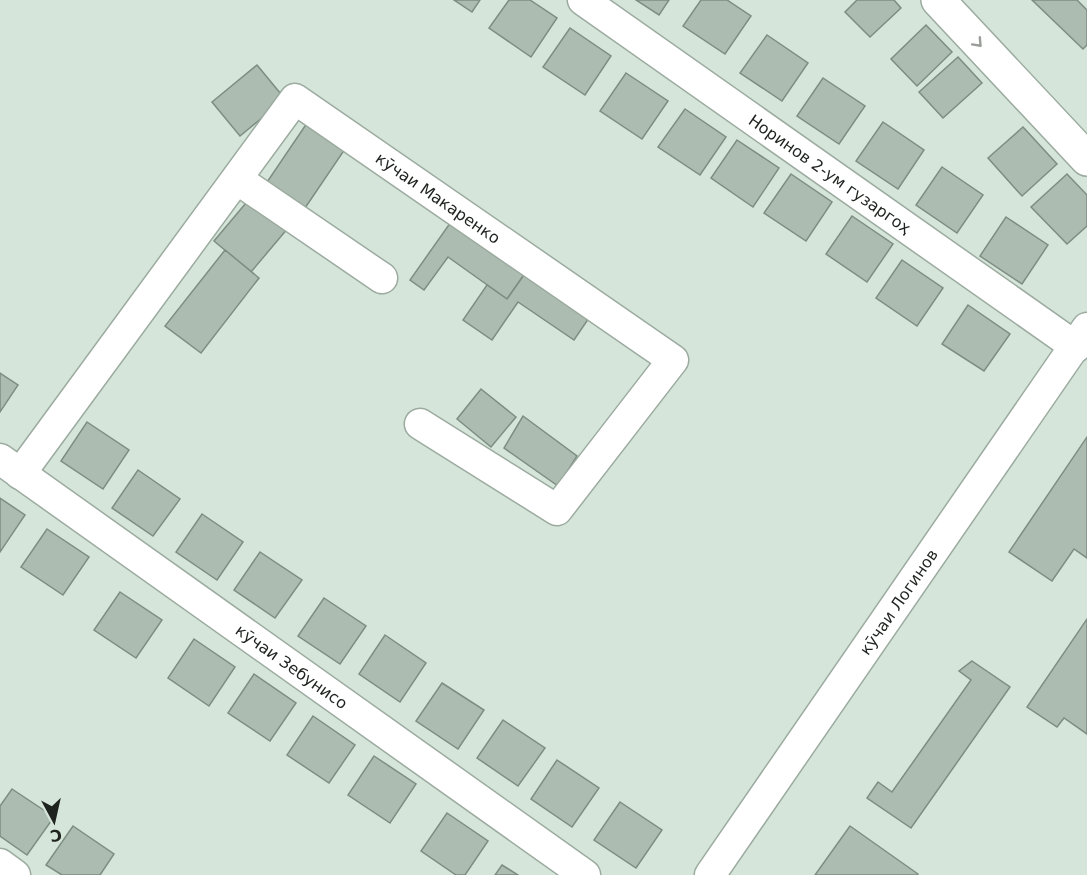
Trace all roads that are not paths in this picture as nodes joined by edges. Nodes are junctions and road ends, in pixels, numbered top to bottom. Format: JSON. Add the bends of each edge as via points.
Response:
{"nodes":[{"id":1,"x":583,"y":0,"type":"edge"},
{"id":2,"x":938,"y":0,"type":"edge"},
{"id":3,"x":1087,"y":159,"type":"edge"},
{"id":4,"x":237,"y":179,"type":"junction"},
{"id":5,"x":382,"y":278,"type":"dead end"},
{"id":6,"x":1082,"y":337,"type":"edge"},
{"id":7,"x":420,"y":423,"type":"dead end"},
{"id":8,"x":10,"y":466,"type":"edge"},
{"id":9,"x":0,"y":864,"type":"edge"},
{"id":10,"x":15,"y":875,"type":"edge"},
{"id":11,"x":585,"y":875,"type":"edge"},
{"id":12,"x":710,"y":875,"type":"edge"}],
"edges":[{"from":1,"to":6,"type":"street","name":"Норинов 2-ум гузаргоҳ"},
{"from":2,"to":3,"type":"street","one_way":true},
{"from":4,"to":5,"type":"street"},
{"from":4,"to":7,"type":"street","name":"кӯчаи Макаренко","via":[[295,99],[673,360],[557,510]]},
{"from":4,"to":8,"type":"street","name":"кӯчаи Макаренко"},
{"from":6,"to":12,"type":"street","name":"кӯчаи Логинов"},
{"from":8,"to":11,"type":"street","name":"кӯчаи Зебунисо"},
{"from":9,"to":10,"type":"street"}]}
